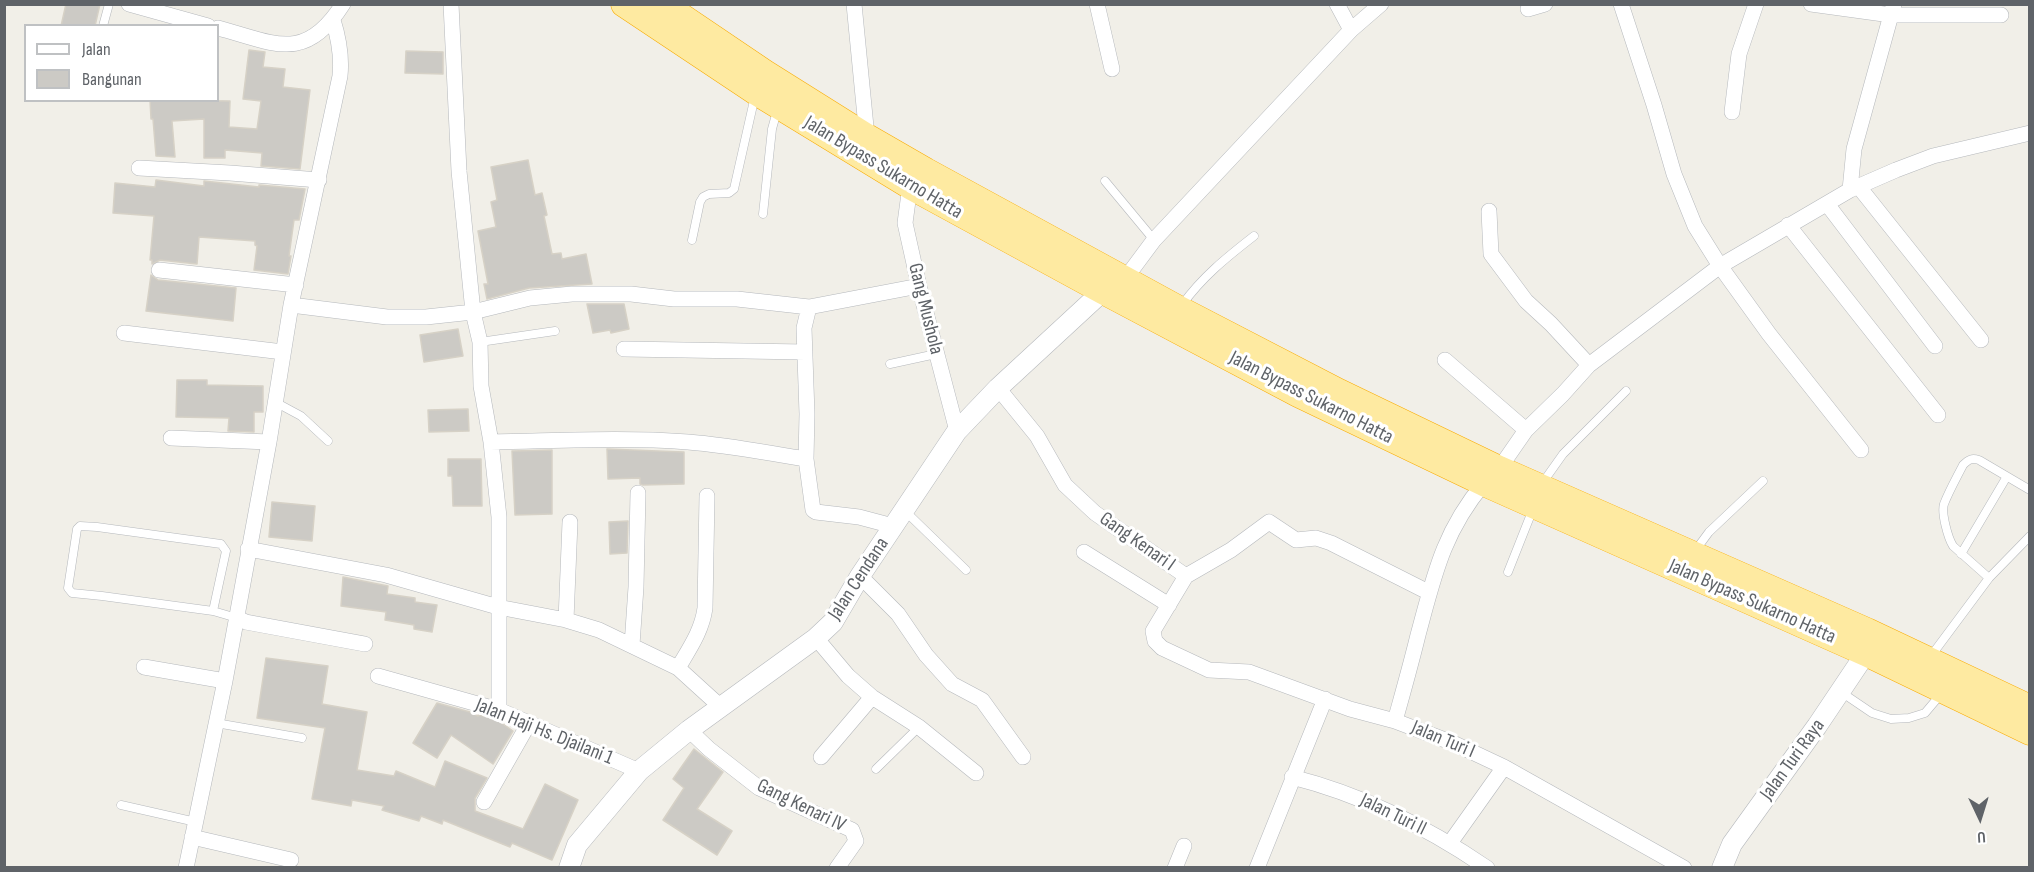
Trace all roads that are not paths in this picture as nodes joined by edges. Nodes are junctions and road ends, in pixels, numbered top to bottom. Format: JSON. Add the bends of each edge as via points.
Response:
{"nodes":[{"id":1,"x":109,"y":4,"type":"edge"},
{"id":2,"x":129,"y":4,"type":"edge"},
{"id":3,"x":343,"y":4,"type":"edge"},
{"id":4,"x":451,"y":4,"type":"edge"},
{"id":5,"x":624,"y":4,"type":"edge"},
{"id":6,"x":663,"y":4,"type":"edge"},
{"id":7,"x":854,"y":4,"type":"edge"},
{"id":8,"x":1097,"y":4,"type":"edge"},
{"id":9,"x":1337,"y":4,"type":"edge"},
{"id":10,"x":1381,"y":4,"type":"edge"},
{"id":11,"x":1545,"y":4,"type":"edge"},
{"id":12,"x":1621,"y":4,"type":"edge"},
{"id":13,"x":1756,"y":4,"type":"edge"},
{"id":14,"x":1811,"y":4,"type":"edge"},
{"id":15,"x":1528,"y":9,"type":"dead end"},
{"id":16,"x":1892,"y":10,"type":"edge"},
{"id":17,"x":2001,"y":15,"type":"dead end"},
{"id":18,"x":333,"y":20,"type":"junction"},
{"id":19,"x":104,"y":24,"type":"edge"},
{"id":20,"x":201,"y":24,"type":"edge"},
{"id":21,"x":219,"y":28,"type":"edge"},
{"id":22,"x":1351,"y":30,"type":"junction"},
{"id":23,"x":1112,"y":69,"type":"dead end"},
{"id":24,"x":761,"y":82,"type":"junction"},
{"id":25,"x":778,"y":105,"type":"junction"},
{"id":26,"x":1732,"y":112,"type":"dead end"},
{"id":27,"x":2030,"y":134,"type":"edge"},
{"id":28,"x":867,"y":137,"type":"junction"},
{"id":29,"x":140,"y":168,"type":"dead end"},
{"id":30,"x":319,"y":180,"type":"junction"},
{"id":31,"x":1105,"y":181,"type":"dead end"},
{"id":32,"x":910,"y":186,"type":"junction"},
{"id":33,"x":1855,"y":189,"type":"junction"},
{"id":34,"x":1827,"y":204,"type":"junction"},
{"id":35,"x":1489,"y":211,"type":"dead end"},
{"id":36,"x":763,"y":214,"type":"dead end"},
{"id":37,"x":1788,"y":225,"type":"junction"},
{"id":38,"x":1254,"y":236,"type":"dead end"},
{"id":39,"x":692,"y":240,"type":"dead end"},
{"id":40,"x":1154,"y":240,"type":"junction"},
{"id":41,"x":1720,"y":266,"type":"junction"},
{"id":42,"x":159,"y":270,"type":"dead end"},
{"id":43,"x":1125,"y":279,"type":"junction"},
{"id":44,"x":296,"y":285,"type":"junction"},
{"id":45,"x":919,"y":286,"type":"junction"},
{"id":46,"x":1102,"y":291,"type":"junction"},
{"id":47,"x":291,"y":305,"type":"junction"},
{"id":48,"x":809,"y":307,"type":"junction"},
{"id":49,"x":1179,"y":309,"type":"junction"},
{"id":50,"x":473,"y":312,"type":"junction"},
{"id":51,"x":555,"y":331,"type":"dead end"},
{"id":52,"x":124,"y":333,"type":"dead end"},
{"id":53,"x":1981,"y":340,"type":"dead end"},
{"id":54,"x":480,"y":342,"type":"junction"},
{"id":55,"x":1935,"y":346,"type":"dead end"},
{"id":56,"x":624,"y":349,"type":"dead end"},
{"id":57,"x":283,"y":352,"type":"junction"},
{"id":58,"x":805,"y":352,"type":"junction"},
{"id":59,"x":936,"y":354,"type":"junction"},
{"id":60,"x":1445,"y":360,"type":"dead end"},
{"id":61,"x":890,"y":364,"type":"dead end"},
{"id":62,"x":1589,"y":365,"type":"junction"},
{"id":63,"x":998,"y":388,"type":"junction"},
{"id":64,"x":1626,"y":391,"type":"dead end"},
{"id":65,"x":275,"y":402,"type":"junction"},
{"id":66,"x":1938,"y":416,"type":"dead end"},
{"id":67,"x":1526,"y":430,"type":"junction"},
{"id":68,"x":957,"y":431,"type":"junction"},
{"id":69,"x":171,"y":438,"type":"dead end"},
{"id":70,"x":328,"y":441,"type":"dead end"},
{"id":71,"x":269,"y":442,"type":"junction"},
{"id":72,"x":491,"y":442,"type":"junction"},
{"id":73,"x":1861,"y":450,"type":"dead end"},
{"id":74,"x":806,"y":459,"type":"junction"},
{"id":75,"x":1491,"y":476,"type":"junction"},
{"id":76,"x":2006,"y":478,"type":"junction"},
{"id":77,"x":1763,"y":481,"type":"dead end"},
{"id":78,"x":2030,"y":490,"type":"edge"},
{"id":79,"x":638,"y":493,"type":"dead end"},
{"id":80,"x":707,"y":496,"type":"dead end"},
{"id":81,"x":1537,"y":497,"type":"junction"},
{"id":82,"x":905,"y":511,"type":"junction"},
{"id":83,"x":570,"y":522,"type":"dead end"},
{"id":84,"x":893,"y":526,"type":"junction"},
{"id":85,"x":2030,"y":536,"type":"edge"},
{"id":86,"x":248,"y":549,"type":"junction"},
{"id":87,"x":1084,"y":552,"type":"dead end"},
{"id":88,"x":1692,"y":554,"type":"junction"},
{"id":89,"x":1961,"y":554,"type":"junction"},
{"id":90,"x":966,"y":570,"type":"dead end"},
{"id":91,"x":1508,"y":572,"type":"dead end"},
{"id":92,"x":860,"y":576,"type":"junction"},
{"id":93,"x":1186,"y":576,"type":"junction"},
{"id":94,"x":1989,"y":578,"type":"junction"},
{"id":95,"x":1428,"y":592,"type":"junction"},
{"id":96,"x":1169,"y":605,"type":"junction"},
{"id":97,"x":498,"y":607,"type":"junction"},
{"id":98,"x":213,"y":611,"type":"junction"},
{"id":99,"x":237,"y":618,"type":"junction"},
{"id":100,"x":566,"y":620,"type":"junction"},
{"id":101,"x":816,"y":638,"type":"junction"},
{"id":102,"x":365,"y":644,"type":"dead end"},
{"id":103,"x":632,"y":645,"type":"junction"},
{"id":104,"x":1866,"y":653,"type":"junction"},
{"id":105,"x":1928,"y":660,"type":"junction"},
{"id":106,"x":144,"y":667,"type":"dead end"},
{"id":107,"x":678,"y":668,"type":"junction"},
{"id":108,"x":378,"y":676,"type":"dead end"},
{"id":109,"x":225,"y":681,"type":"junction"},
{"id":110,"x":1944,"y":690,"type":"junction"},
{"id":111,"x":1841,"y":692,"type":"junction"},
{"id":112,"x":872,"y":697,"type":"junction"},
{"id":113,"x":1325,"y":699,"type":"junction"},
{"id":114,"x":722,"y":708,"type":"junction"},
{"id":115,"x":2030,"y":708,"type":"edge"},
{"id":116,"x":499,"y":710,"type":"junction"},
{"id":117,"x":1395,"y":721,"type":"junction"},
{"id":118,"x":216,"y":723,"type":"junction"},
{"id":119,"x":530,"y":723,"type":"junction"},
{"id":120,"x":919,"y":727,"type":"junction"},
{"id":121,"x":689,"y":730,"type":"junction"},
{"id":122,"x":2030,"y":732,"type":"edge"},
{"id":123,"x":302,"y":738,"type":"dead end"},
{"id":124,"x":821,"y":757,"type":"dead end"},
{"id":125,"x":1023,"y":757,"type":"dead end"},
{"id":126,"x":1504,"y":767,"type":"junction"},
{"id":127,"x":876,"y":769,"type":"dead end"},
{"id":128,"x":639,"y":771,"type":"junction"},
{"id":129,"x":976,"y":774,"type":"dead end"},
{"id":130,"x":1292,"y":777,"type":"junction"},
{"id":131,"x":484,"y":802,"type":"dead end"},
{"id":132,"x":121,"y":805,"type":"dead end"},
{"id":133,"x":196,"y":822,"type":"junction"},
{"id":134,"x":192,"y":837,"type":"junction"},
{"id":135,"x":1450,"y":843,"type":"junction"},
{"id":136,"x":1184,"y":846,"type":"dead end"},
{"id":137,"x":291,"y":860,"type":"dead end"},
{"id":138,"x":186,"y":867,"type":"edge"},
{"id":139,"x":569,"y":867,"type":"edge"},
{"id":140,"x":837,"y":867,"type":"edge"},
{"id":141,"x":1175,"y":867,"type":"edge"},
{"id":142,"x":1257,"y":867,"type":"edge"},
{"id":143,"x":1487,"y":867,"type":"edge"},
{"id":144,"x":1684,"y":867,"type":"edge"},
{"id":145,"x":1722,"y":867,"type":"edge"}],
"edges":[{"from":1,"to":19,"type":"lane"},
{"from":2,"to":20,"type":"street"},
{"from":3,"to":18,"type":"street"},
{"from":4,"to":50,"type":"street","via":[[459,171]]},
{"from":5,"to":24,"type":"highway","name":"Jalan Bypass Sukarno Hatta"},
{"from":6,"to":24,"type":"highway","name":"Jalan Bypass Sukarno Hatta"},
{"from":7,"to":28,"type":"street"},
{"from":8,"to":23,"type":"street"},
{"from":9,"to":22,"type":"street"},
{"from":10,"to":22,"type":"street"},
{"from":11,"to":15,"type":"street"},
{"from":12,"to":41,"type":"street","via":[[1674,174],[1695,226]]},
{"from":13,"to":26,"type":"street","via":[[1739,54]]},
{"from":14,"to":16,"type":"street"},
{"from":16,"to":17,"type":"street"},
{"from":16,"to":33,"type":"street","via":[[1854,149]]},
{"from":18,"to":21,"type":"street","via":[[305,42],[283,46]]},
{"from":18,"to":30,"type":"street","via":[[342,62]]},
{"from":22,"to":40,"type":"street"},
{"from":24,"to":25,"type":"highway","name":"Jalan Bypass Sukarno Hatta"},
{"from":24,"to":28,"type":"highway","name":"Jalan Bypass Sukarno Hatta"},
{"from":24,"to":39,"type":"lane","via":[[734,189],[703,197]]},
{"from":25,"to":32,"type":"highway","name":"Jalan Bypass Sukarno Hatta"},
{"from":25,"to":36,"type":"lane"},
{"from":27,"to":33,"type":"street","name":"Jalan Turi I","via":[[1933,156]]},
{"from":28,"to":43,"type":"highway","name":"Jalan Bypass Sukarno Hatta"},
{"from":29,"to":30,"type":"street"},
{"from":30,"to":44,"type":"street"},
{"from":31,"to":40,"type":"lane"},
{"from":32,"to":45,"type":"street","name":"Gang Mushola","via":[[905,223]]},
{"from":32,"to":46,"type":"highway","name":"Jalan Bypass Sukarno Hatta"},
{"from":33,"to":34,"type":"street","name":"Jalan Turi I"},
{"from":33,"to":53,"type":"street"},
{"from":34,"to":37,"type":"street","name":"Jalan Turi I"},
{"from":34,"to":55,"type":"street"},
{"from":35,"to":62,"type":"street","via":[[1491,254],[1526,302]]},
{"from":37,"to":41,"type":"street","name":"Jalan Turi I"},
{"from":37,"to":66,"type":"street"},
{"from":38,"to":49,"type":"lane","via":[[1197,285]]},
{"from":40,"to":43,"type":"street"},
{"from":41,"to":62,"type":"street","name":"Jalan Turi I"},
{"from":41,"to":73,"type":"street"},
{"from":42,"to":44,"type":"street"},
{"from":43,"to":49,"type":"highway","name":"Jalan Bypass Sukarno Hatta"},
{"from":44,"to":47,"type":"street"},
{"from":45,"to":48,"type":"street"},
{"from":45,"to":59,"type":"street","name":"Gang Mushola"},
{"from":46,"to":63,"type":"street","name":"Jalan Cendana"},
{"from":46,"to":75,"type":"highway","name":"Jalan Bypass Sukarno Hatta","via":[[1298,394]]},
{"from":47,"to":50,"type":"street","via":[[387,317]]},
{"from":47,"to":57,"type":"street"},
{"from":48,"to":50,"type":"street","via":[[737,299],[572,294],[530,298]]},
{"from":48,"to":58,"type":"street","via":[[804,328]]},
{"from":49,"to":75,"type":"highway","name":"Jalan Bypass Sukarno Hatta"},
{"from":50,"to":54,"type":"street"},
{"from":51,"to":54,"type":"lane"},
{"from":52,"to":57,"type":"street"},
{"from":54,"to":72,"type":"street","via":[[481,386]]},
{"from":56,"to":58,"type":"street"},
{"from":57,"to":65,"type":"street"},
{"from":58,"to":74,"type":"street"},
{"from":59,"to":61,"type":"lane"},
{"from":59,"to":68,"type":"street","name":"Gang Mushola"},
{"from":60,"to":67,"type":"street"},
{"from":62,"to":67,"type":"street","name":"Jalan Turi I"},
{"from":63,"to":68,"type":"street","name":"Jalan Cendana"},
{"from":63,"to":93,"type":"street","name":"Gang Kenari I","via":[[1036,436],[1065,485],[1095,513]]},
{"from":64,"to":81,"type":"lane","via":[[1563,454]]},
{"from":65,"to":70,"type":"lane","via":[[301,417]]},
{"from":65,"to":71,"type":"street"},
{"from":67,"to":75,"type":"street","name":"Jalan Turi I"},
{"from":68,"to":82,"type":"street","name":"Jalan Cendana"},
{"from":69,"to":71,"type":"street"},
{"from":71,"to":86,"type":"street"},
{"from":72,"to":74,"type":"street","via":[[645,440],[731,447]]},
{"from":72,"to":97,"type":"street","via":[[499,517]]},
{"from":74,"to":84,"type":"street","via":[[813,512],[859,517]]},
{"from":75,"to":81,"type":"highway","name":"Jalan Bypass Sukarno Hatta"},
{"from":75,"to":95,"type":"street","name":"Jalan Turi I","via":[[1470,499],[1450,532]]},
{"from":76,"to":78,"type":"lane"},
{"from":76,"to":89,"type":"lane"},
{"from":76,"to":89,"type":"lane","via":[[1976,459],[1964,465],[1943,508],[1949,540]]},
{"from":77,"to":88,"type":"lane","via":[[1709,532]]},
{"from":79,"to":103,"type":"street"},
{"from":80,"to":107,"type":"street","via":[[704,619]]},
{"from":81,"to":88,"type":"highway","name":"Jalan Bypass Sukarno Hatta"},
{"from":81,"to":91,"type":"lane"},
{"from":81,"to":104,"type":"highway","name":"Jalan Bypass Sukarno Hatta"},
{"from":82,"to":84,"type":"street","name":"Jalan Cendana"},
{"from":82,"to":90,"type":"lane"},
{"from":83,"to":100,"type":"street"},
{"from":84,"to":92,"type":"street","name":"Jalan Cendana"},
{"from":85,"to":94,"type":"lane"},
{"from":86,"to":97,"type":"street","via":[[386,575]]},
{"from":86,"to":99,"type":"street"},
{"from":87,"to":96,"type":"street"},
{"from":88,"to":105,"type":"highway","name":"Jalan Bypass Sukarno Hatta"},
{"from":89,"to":94,"type":"lane"},
{"from":92,"to":101,"type":"street","name":"Jalan Cendana","via":[[833,622]]},
{"from":92,"to":125,"type":"street","via":[[898,614],[952,684],[982,700]]},
{"from":93,"to":95,"type":"street","via":[[1269,522],[1293,539],[1316,538],[1331,543]]},
{"from":93,"to":96,"type":"street","name":"Gang Kenari I"},
{"from":94,"to":105,"type":"lane"},
{"from":95,"to":117,"type":"street","name":"Jalan Turi I"},
{"from":96,"to":113,"type":"street","name":"Gang Kenari I","via":[[1153,631],[1162,648],[1209,670],[1249,672]]},
{"from":97,"to":100,"type":"street"},
{"from":97,"to":116,"type":"street"},
{"from":98,"to":98,"type":"lane","via":[[226,550],[222,544],[97,526],[76,529],[68,588],[72,594]]},
{"from":98,"to":99,"type":"lane"},
{"from":99,"to":102,"type":"street"},
{"from":99,"to":109,"type":"street"},
{"from":100,"to":103,"type":"street"},
{"from":101,"to":112,"type":"street"},
{"from":101,"to":114,"type":"street","name":"Jalan Cendana"},
{"from":103,"to":107,"type":"street"},
{"from":104,"to":110,"type":"highway","name":"Jalan Bypass Sukarno Hatta"},
{"from":104,"to":111,"type":"street","name":"Jalan Turi Raya"},
{"from":105,"to":115,"type":"highway","name":"Jalan Bypass Sukarno Hatta"},
{"from":106,"to":109,"type":"street"},
{"from":107,"to":114,"type":"street"},
{"from":108,"to":116,"type":"street","name":"Jalan Haji Hs. Djailani 1"},
{"from":109,"to":118,"type":"street"},
{"from":110,"to":111,"type":"lane","via":[[1924,713],[1891,719],[1872,713]]},
{"from":110,"to":122,"type":"highway","name":"Jalan Bypass Sukarno Hatta"},
{"from":111,"to":145,"type":"street","name":"Jalan Turi Raya","via":[[1732,844]]},
{"from":112,"to":120,"type":"street"},
{"from":112,"to":124,"type":"street"},
{"from":113,"to":117,"type":"street","name":"Gang Kenari I"},
{"from":113,"to":130,"type":"street"},
{"from":114,"to":121,"type":"street","name":"Jalan Cendana"},
{"from":116,"to":119,"type":"street","name":"Jalan Haji Hs. Djailani 1"},
{"from":117,"to":126,"type":"street","name":"Jalan Turi I"},
{"from":118,"to":123,"type":"lane"},
{"from":118,"to":133,"type":"street"},
{"from":119,"to":128,"type":"street","name":"Jalan Haji Hs. Djailani 1"},
{"from":119,"to":131,"type":"street"},
{"from":120,"to":127,"type":"lane"},
{"from":120,"to":129,"type":"street"},
{"from":121,"to":128,"type":"street","name":"Jalan Cendana"},
{"from":121,"to":140,"type":"street","name":"Gang Kenari IV","via":[[759,788],[852,830],[856,841]]},
{"from":126,"to":135,"type":"street"},
{"from":126,"to":144,"type":"street","name":"Jalan Turi I"},
{"from":128,"to":139,"type":"street","name":"Jalan Cendana","via":[[577,845]]},
{"from":130,"to":135,"type":"street","name":"Jalan Turi II","via":[[1356,797]]},
{"from":130,"to":142,"type":"street"},
{"from":132,"to":133,"type":"lane"},
{"from":133,"to":134,"type":"street"},
{"from":134,"to":137,"type":"street"},
{"from":134,"to":138,"type":"street"},
{"from":135,"to":143,"type":"street","name":"Jalan Turi II"},
{"from":136,"to":141,"type":"street"}]}
